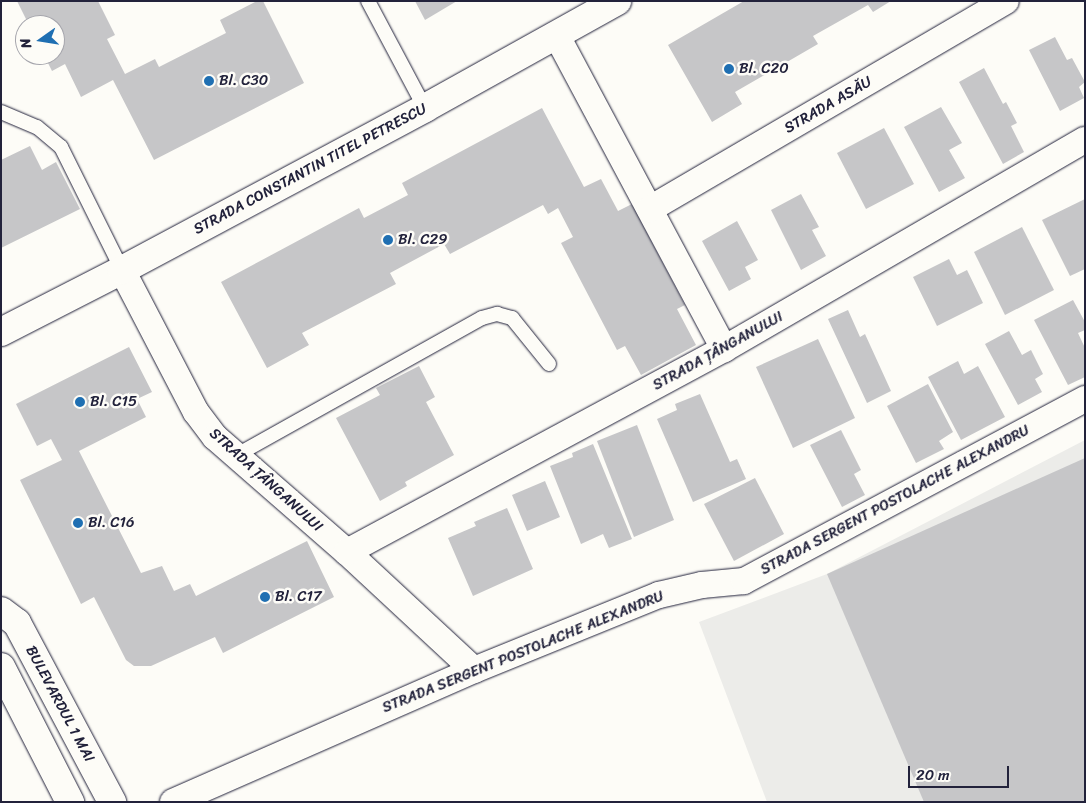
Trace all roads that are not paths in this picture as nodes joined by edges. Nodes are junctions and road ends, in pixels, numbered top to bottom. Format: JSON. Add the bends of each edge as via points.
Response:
{"nodes":[{"id":1,"x":368,"y":1,"type":"edge"},
{"id":2,"x":617,"y":1,"type":"edge"},
{"id":3,"x":1006,"y":1,"type":"edge"},
{"id":4,"x":557,"y":36,"type":"junction"},
{"id":5,"x":425,"y":108,"type":"junction"},
{"id":6,"x":1,"y":112,"type":"edge"},
{"id":7,"x":1085,"y":140,"type":"edge"},
{"id":8,"x":650,"y":209,"type":"junction"},
{"id":9,"x":122,"y":270,"type":"junction"},
{"id":10,"x":1,"y":332,"type":"edge"},
{"id":11,"x":724,"y":349,"type":"junction"},
{"id":12,"x":549,"y":364,"type":"dead end"},
{"id":13,"x":1085,"y":399,"type":"edge"},
{"id":14,"x":236,"y":456,"type":"junction"},
{"id":15,"x":347,"y":552,"type":"junction"},
{"id":16,"x":1,"y":611,"type":"edge"},
{"id":17,"x":1,"y":667,"type":"edge"},
{"id":18,"x":474,"y":670,"type":"junction"},
{"id":19,"x":70,"y":802,"type":"edge"},
{"id":20,"x":112,"y":802,"type":"edge"},
{"id":21,"x":173,"y":802,"type":"edge"}],
"edges":[{"from":1,"to":5,"type":"lane"},
{"from":2,"to":4,"type":"street","name":"STRADA CONSTANTIN TITEL PETRESCU"},
{"from":3,"to":8,"type":"street","name":"STRADA ASĂU"},
{"from":4,"to":5,"type":"street","name":"STRADA CONSTANTIN TITEL PETRESCU"},
{"from":4,"to":8,"type":"street"},
{"from":5,"to":9,"type":"street","name":"STRADA CONSTANTIN TITEL PETRESCU"},
{"from":6,"to":9,"type":"lane","via":[[36,127],[61,147]]},
{"from":7,"to":11,"type":"street","name":"STRADA ȚÂNGANULUI"},
{"from":8,"to":11,"type":"street"},
{"from":9,"to":10,"type":"street","name":"STRADA CONSTANTIN TITEL PETRESCU"},
{"from":9,"to":14,"type":"street","name":"STRADA ȚÂNGANULUI","via":[[196,412],[215,437]]},
{"from":11,"to":15,"type":"street","name":"STRADA ȚÂNGANULUI"},
{"from":12,"to":14,"type":"lane","via":[[512,318],[497,314],[489,316]]},
{"from":13,"to":18,"type":"street","name":"STRADA SERGENT POSTOLACHE ALEXANDRU","via":[[744,581],[696,586],[659,595]]},
{"from":14,"to":15,"type":"street","name":"STRADA ȚÂNGANULUI"},
{"from":15,"to":18,"type":"street","name":"STRADA ȚÂNGANULUI"},
{"from":16,"to":20,"type":"street","name":"BULEVARDUL 1 MAI","via":[[17,624]]},
{"from":17,"to":19,"type":"street"},
{"from":18,"to":21,"type":"street","name":"STRADA SERGENT POSTOLACHE ALEXANDRU"}]}
